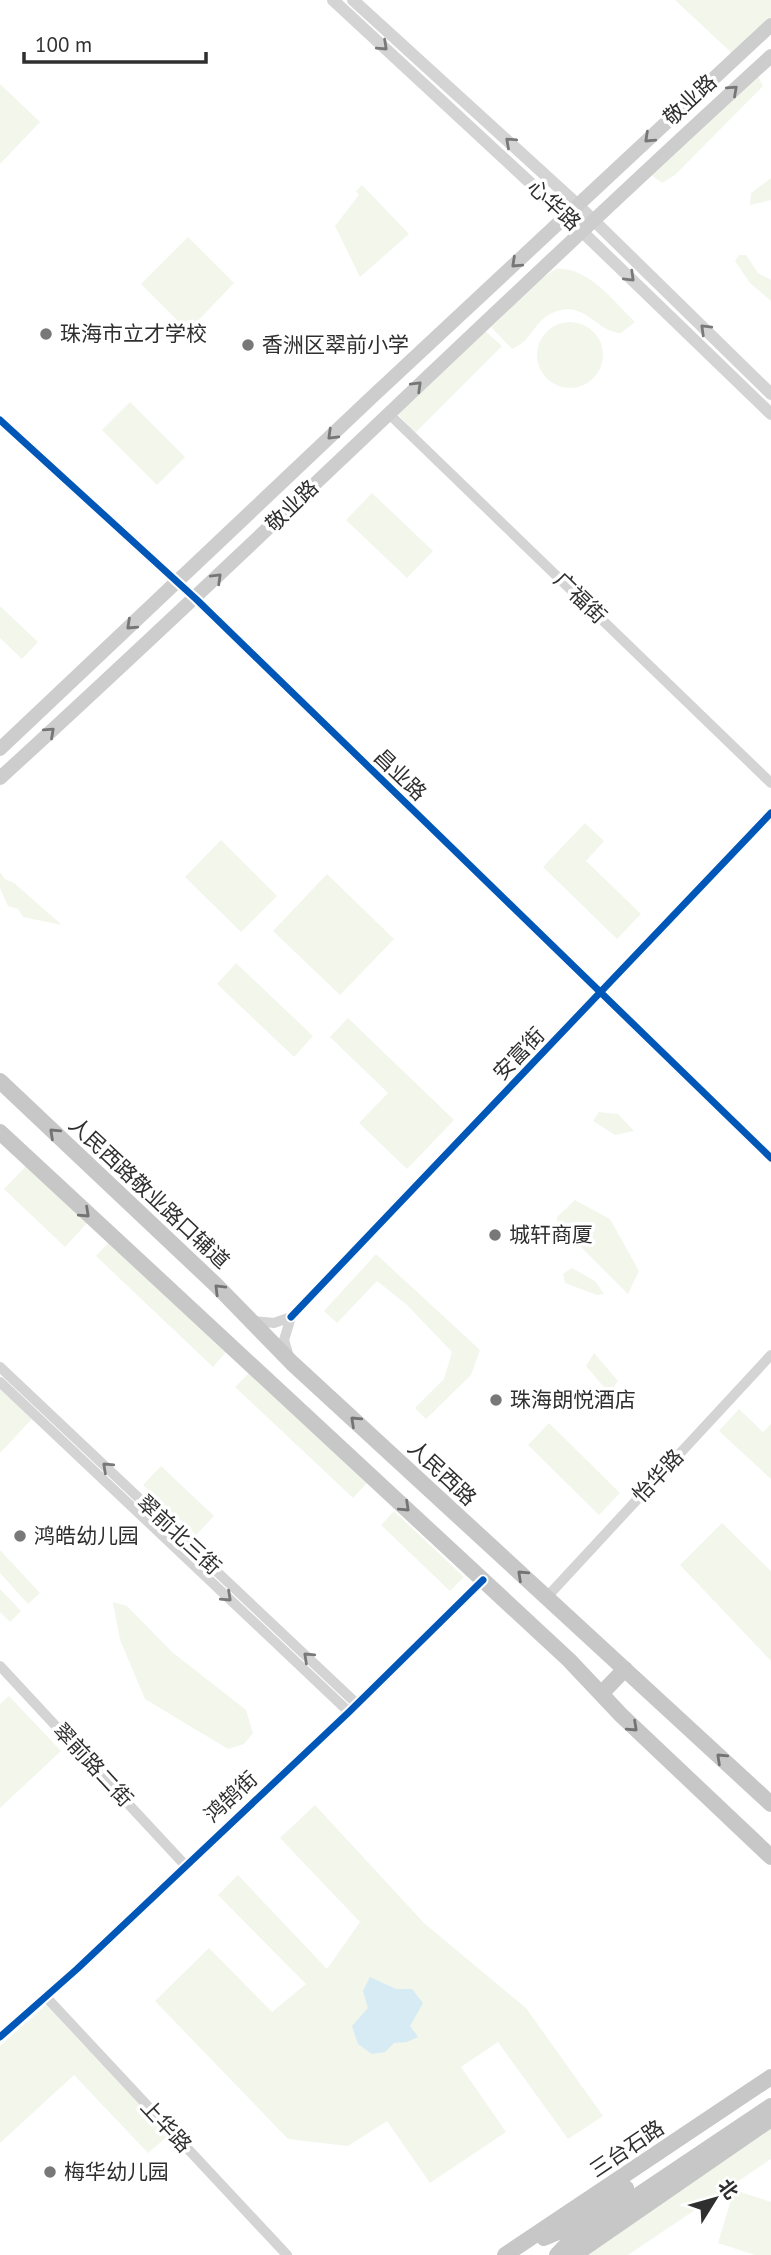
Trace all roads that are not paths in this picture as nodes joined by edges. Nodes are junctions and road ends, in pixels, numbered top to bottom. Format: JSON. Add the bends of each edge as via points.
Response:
{"nodes":[{"id":1,"x":333,"y":0,"type":"edge"},
{"id":2,"x":353,"y":0,"type":"edge"},
{"id":3,"x":771,"y":25,"type":"edge"},
{"id":4,"x":771,"y":55,"type":"edge"},
{"id":5,"x":578,"y":205,"type":"junction"},
{"id":6,"x":566,"y":216,"type":"junction"},
{"id":7,"x":592,"y":219,"type":"junction"},
{"id":8,"x":581,"y":230,"type":"junction"},
{"id":9,"x":729,"y":352,"type":"junction"},
{"id":10,"x":719,"y":362,"type":"junction"},
{"id":11,"x":771,"y":394,"type":"edge"},
{"id":12,"x":388,"y":413,"type":"junction"},
{"id":13,"x":771,"y":414,"type":"edge"},
{"id":14,"x":0,"y":420,"type":"edge"},
{"id":15,"x":177,"y":582,"type":"junction"},
{"id":16,"x":196,"y":599,"type":"junction"},
{"id":17,"x":0,"y":749,"type":"edge"},
{"id":18,"x":0,"y":778,"type":"edge"},
{"id":19,"x":771,"y":783,"type":"edge"},
{"id":20,"x":771,"y":813,"type":"edge"},
{"id":21,"x":601,"y":994,"type":"junction"},
{"id":22,"x":0,"y":1081,"type":"edge"},
{"id":23,"x":0,"y":1132,"type":"edge"},
{"id":24,"x":771,"y":1158,"type":"edge"},
{"id":25,"x":291,"y":1317,"type":"junction"},
{"id":26,"x":250,"y":1321,"type":"junction"},
{"id":27,"x":267,"y":1338,"type":"joint"},
{"id":28,"x":771,"y":1355,"type":"edge"},
{"id":29,"x":292,"y":1363,"type":"junction"},
{"id":30,"x":0,"y":1367,"type":"edge"},
{"id":31,"x":0,"y":1382,"type":"edge"},
{"id":32,"x":483,"y":1580,"type":"junction"},
{"id":33,"x":546,"y":1598,"type":"junction"},
{"id":34,"x":0,"y":1667,"type":"edge"},
{"id":35,"x":625,"y":1669,"type":"junction"},
{"id":36,"x":10,"y":1677,"type":"junction"},
{"id":37,"x":0,"y":1686,"type":"edge"},
{"id":38,"x":601,"y":1694,"type":"junction"},
{"id":39,"x":353,"y":1708,"type":"junction"},
{"id":40,"x":771,"y":1804,"type":"edge"},
{"id":41,"x":771,"y":1857,"type":"edge"},
{"id":42,"x":186,"y":1865,"type":"junction"},
{"id":43,"x":46,"y":1997,"type":"junction"},
{"id":44,"x":0,"y":2037,"type":"edge"},
{"id":45,"x":771,"y":2077,"type":"edge"},
{"id":46,"x":771,"y":2091,"type":"edge"},
{"id":47,"x":771,"y":2106,"type":"edge"},
{"id":48,"x":771,"y":2119,"type":"edge"},
{"id":49,"x":569,"y":2242,"type":"edge"},
{"id":50,"x":287,"y":2255,"type":"edge"},
{"id":51,"x":506,"y":2255,"type":"edge"},
{"id":52,"x":557,"y":2255,"type":"edge"}],
"edges":[{"from":1,"to":6,"type":"street","name":"心华路","one_way":true},
{"from":5,"to":2,"type":"street","name":"心华路","one_way":true},
{"from":3,"to":5,"type":"main road","name":"敬业路","one_way":true},
{"from":7,"to":4,"type":"main road","name":"敬业路","one_way":true},
{"from":5,"to":6,"type":"main road","name":"敬业路"},
{"from":5,"to":7,"type":"street","name":"心华路"},
{"from":6,"to":8,"type":"street","name":"心华路"},
{"from":6,"to":15,"type":"main road","name":"敬业路","one_way":true},
{"from":7,"to":8,"type":"main road","name":"敬业路"},
{"from":9,"to":7,"type":"street","name":"心华路","one_way":true},
{"from":8,"to":10,"type":"street","name":"心华路","one_way":true},
{"from":12,"to":8,"type":"main road","name":"敬业路","one_way":true},
{"from":9,"to":10,"type":"street"},
{"from":9,"to":11,"type":"street","name":"心华路"},
{"from":10,"to":13,"type":"street","name":"心华路"},
{"from":16,"to":12,"type":"main road","name":"敬业路","one_way":true},
{"from":12,"to":19,"type":"street","name":"广福街"},
{"from":14,"to":15,"type":"street","name":"昌业路"},
{"from":15,"to":16,"type":"street","name":"昌业路"},
{"from":15,"to":17,"type":"main road","name":"敬业路","one_way":true},
{"from":18,"to":16,"type":"main road","name":"敬业路","one_way":true},
{"from":16,"to":21,"type":"street","name":"昌业路"},
{"from":20,"to":21,"type":"street","name":"安富街"},
{"from":21,"to":24,"type":"street","name":"昌业路"},
{"from":21,"to":25,"type":"street","name":"安富街"},
{"from":26,"to":22,"type":"main road","name":"人民西路敬业路口辅道","one_way":true},
{"from":23,"to":32,"type":"main road","one_way":true},
{"from":25,"to":26,"type":"street","via":[[264,1324]]},
{"from":25,"to":29,"type":"street","via":[[284,1340]]},
{"from":26,"to":27,"type":"main road","name":"人民西路敬业路口辅道"},
{"from":27,"to":29,"type":"main road","name":"人民西路"},
{"from":28,"to":33,"type":"street","name":"怡华路"},
{"from":33,"to":29,"type":"main road","name":"人民西路","one_way":true},
{"from":39,"to":30,"type":"street","name":"翠前北三街","one_way":true},
{"from":31,"to":39,"type":"street","name":"翠前北三街","one_way":true},
{"from":32,"to":38,"type":"main road"},
{"from":32,"to":39,"type":"street","name":"鸿鹄街"},
{"from":33,"to":35,"type":"main road","name":"人民西路"},
{"from":34,"to":36,"type":"street","name":"翠前路二街"},
{"from":35,"to":38,"type":"main road"},
{"from":40,"to":35,"type":"main road","name":"人民西路","one_way":true},
{"from":36,"to":37,"type":"street"},
{"from":36,"to":42,"type":"street","name":"翠前路二街"},
{"from":38,"to":41,"type":"main road","one_way":true},
{"from":39,"to":42,"type":"street","name":"鸿鹄街"},
{"from":42,"to":43,"type":"street","name":"鸿鹄街"},
{"from":43,"to":44,"type":"street","name":"鸿鹄街"},
{"from":43,"to":50,"type":"street","name":"上华路"},
{"from":45,"to":51,"type":"main road","name":"三台石路"},
{"from":46,"to":49,"type":"main road"},
{"from":47,"to":49,"type":"main road"},
{"from":48,"to":49,"type":"main road"},
{"from":49,"to":51,"type":"main road"},
{"from":49,"to":52,"type":"main road"}]}
